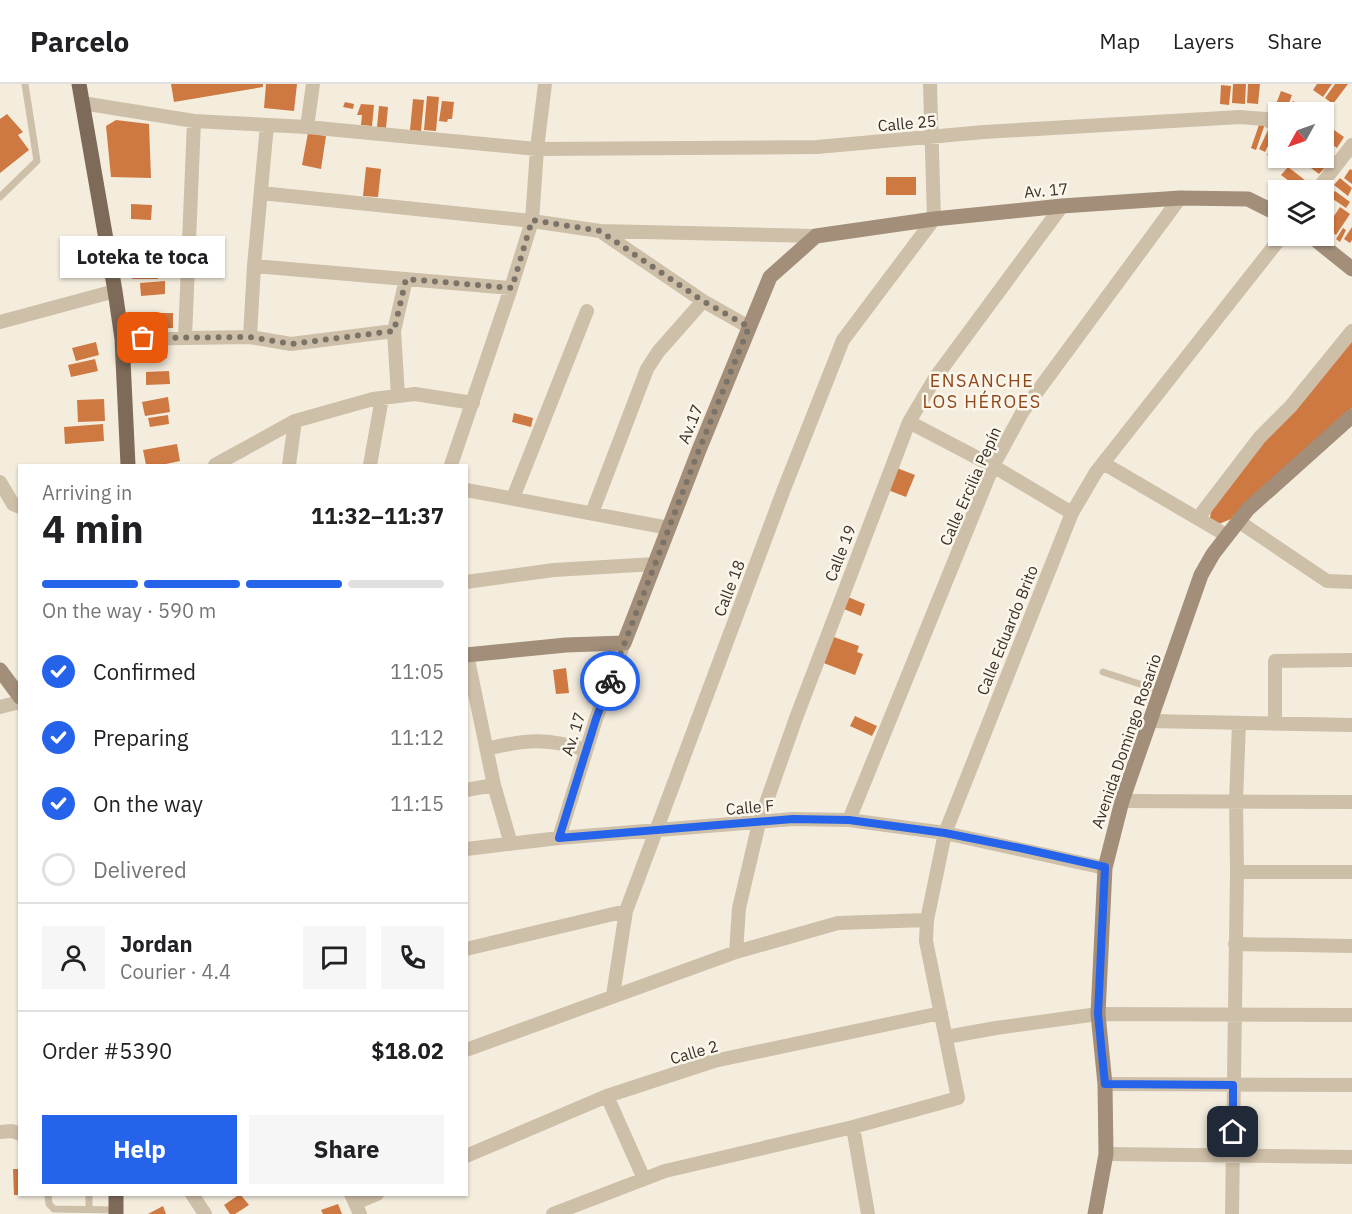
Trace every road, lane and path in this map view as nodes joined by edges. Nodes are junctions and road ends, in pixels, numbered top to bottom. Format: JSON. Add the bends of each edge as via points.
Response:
{"nodes":[{"id":1,"x":25,"y":84,"type":"edge"},
{"id":2,"x":79,"y":84,"type":"edge"},
{"id":3,"x":313,"y":84,"type":"edge"},
{"id":4,"x":544,"y":84,"type":"edge"},
{"id":5,"x":930,"y":84,"type":"edge"},
{"id":6,"x":82,"y":103,"type":"junction"},
{"id":7,"x":194,"y":121,"type":"junction"},
{"id":8,"x":1268,"y":121,"type":"edge"},
{"id":9,"x":267,"y":125,"type":"junction"},
{"id":10,"x":307,"y":128,"type":"junction"},
{"id":11,"x":931,"y":137,"type":"junction"},
{"id":12,"x":1352,"y":145,"type":"edge"},
{"id":13,"x":537,"y":149,"type":"junction"},
{"id":14,"x":1336,"y":165,"type":"joint"},
{"id":15,"x":1325,"y":180,"type":"edge"},
{"id":16,"x":261,"y":193,"type":"junction"},
{"id":17,"x":0,"y":197,"type":"edge"},
{"id":18,"x":1180,"y":198,"type":"junction"},
{"id":19,"x":1062,"y":206,"type":"junction"},
{"id":20,"x":1268,"y":209,"type":"edge"},
{"id":21,"x":934,"y":219,"type":"junction"},
{"id":22,"x":532,"y":220,"type":"junction"},
{"id":23,"x":600,"y":231,"type":"junction"},
{"id":24,"x":816,"y":236,"type":"junction"},
{"id":25,"x":1274,"y":246,"type":"edge"},
{"id":26,"x":1323,"y":246,"type":"edge"},
{"id":27,"x":254,"y":266,"type":"junction"},
{"id":28,"x":1352,"y":269,"type":"edge"},
{"id":29,"x":406,"y":279,"type":"junction"},
{"id":30,"x":512,"y":288,"type":"junction"},
{"id":31,"x":115,"y":291,"type":"junction"},
{"id":32,"x":703,"y":301,"type":"junction"},
{"id":33,"x":587,"y":311,"type":"dead end"},
{"id":34,"x":0,"y":322,"type":"edge"},
{"id":35,"x":749,"y":327,"type":"junction"},
{"id":36,"x":394,"y":331,"type":"junction"},
{"id":37,"x":1352,"y":331,"type":"edge"},
{"id":38,"x":185,"y":337,"type":"junction"},
{"id":39,"x":250,"y":337,"type":"junction"},
{"id":40,"x":122,"y":339,"type":"junction"},
{"id":41,"x":398,"y":396,"type":"junction"},
{"id":42,"x":382,"y":398,"type":"junction"},
{"id":43,"x":473,"y":403,"type":"junction"},
{"id":44,"x":1352,"y":416,"type":"edge"},
{"id":45,"x":295,"y":421,"type":"junction"},
{"id":46,"x":909,"y":422,"type":"junction"},
{"id":47,"x":1103,"y":463,"type":"junction"},
{"id":48,"x":128,"y":464,"type":"edge"},
{"id":49,"x":217,"y":464,"type":"edge"},
{"id":50,"x":289,"y":464,"type":"edge"},
{"id":51,"x":370,"y":464,"type":"edge"},
{"id":52,"x":451,"y":464,"type":"edge"},
{"id":53,"x":993,"y":466,"type":"junction"},
{"id":54,"x":0,"y":482,"type":"edge"},
{"id":55,"x":468,"y":490,"type":"edge"},
{"id":56,"x":513,"y":498,"type":"junction"},
{"id":57,"x":18,"y":506,"type":"edge"},
{"id":58,"x":592,"y":513,"type":"junction"},
{"id":59,"x":1072,"y":513,"type":"junction"},
{"id":60,"x":1198,"y":518,"type":"junction"},
{"id":61,"x":1238,"y":521,"type":"junction"},
{"id":62,"x":669,"y":528,"type":"junction"},
{"id":63,"x":1226,"y":535,"type":"junction"},
{"id":64,"x":655,"y":564,"type":"junction"},
{"id":65,"x":468,"y":582,"type":"edge"},
{"id":66,"x":1352,"y":582,"type":"edge"},
{"id":67,"x":624,"y":643,"type":"junction"},
{"id":68,"x":468,"y":655,"type":"edge"},
{"id":69,"x":1352,"y":660,"type":"edge"},
{"id":70,"x":468,"y":664,"type":"edge"},
{"id":71,"x":0,"y":670,"type":"edge"},
{"id":72,"x":1103,"y":672,"type":"dead end"},
{"id":73,"x":1161,"y":691,"type":"junction"},
{"id":74,"x":18,"y":694,"type":"edge"},
{"id":75,"x":18,"y":702,"type":"edge"},
{"id":76,"x":0,"y":707,"type":"edge"},
{"id":77,"x":1150,"y":721,"type":"junction"},
{"id":78,"x":1239,"y":723,"type":"junction"},
{"id":79,"x":1275,"y":723,"type":"junction"},
{"id":80,"x":1352,"y":726,"type":"edge"},
{"id":81,"x":487,"y":749,"type":"junction"},
{"id":82,"x":586,"y":750,"type":"junction"},
{"id":83,"x":494,"y":785,"type":"junction"},
{"id":84,"x":468,"y":790,"type":"edge"},
{"id":85,"x":1122,"y":801,"type":"junction"},
{"id":86,"x":1236,"y":801,"type":"junction"},
{"id":87,"x":1352,"y":802,"type":"edge"},
{"id":88,"x":849,"y":820,"type":"junction"},
{"id":89,"x":759,"y":823,"type":"junction"},
{"id":90,"x":657,"y":830,"type":"junction"},
{"id":91,"x":945,"y":833,"type":"junction"},
{"id":92,"x":559,"y":838,"type":"junction"},
{"id":93,"x":511,"y":844,"type":"junction"},
{"id":94,"x":468,"y":849,"type":"edge"},
{"id":95,"x":1105,"y":867,"type":"junction"},
{"id":96,"x":1237,"y":872,"type":"junction"},
{"id":97,"x":1352,"y":872,"type":"edge"},
{"id":98,"x":626,"y":911,"type":"junction"},
{"id":99,"x":927,"y":920,"type":"junction"},
{"id":100,"x":1235,"y":944,"type":"junction"},
{"id":101,"x":1352,"y":946,"type":"edge"},
{"id":102,"x":468,"y":949,"type":"edge"},
{"id":103,"x":736,"y":952,"type":"junction"},
{"id":104,"x":613,"y":995,"type":"junction"},
{"id":105,"x":941,"y":1013,"type":"junction"},
{"id":106,"x":1234,"y":1013,"type":"junction"},
{"id":107,"x":1098,"y":1014,"type":"junction"},
{"id":108,"x":1352,"y":1015,"type":"edge"},
{"id":109,"x":946,"y":1037,"type":"junction"},
{"id":110,"x":468,"y":1049,"type":"edge"},
{"id":111,"x":1105,"y":1084,"type":"junction"},
{"id":112,"x":1233,"y":1085,"type":"junction"},
{"id":113,"x":1352,"y":1085,"type":"edge"},
{"id":114,"x":607,"y":1096,"type":"junction"},
{"id":115,"x":853,"y":1127,"type":"junction"},
{"id":116,"x":0,"y":1132,"type":"edge"},
{"id":117,"x":18,"y":1133,"type":"edge"},
{"id":118,"x":1106,"y":1154,"type":"junction"},
{"id":119,"x":468,"y":1155,"type":"edge"},
{"id":120,"x":1234,"y":1156,"type":"junction"},
{"id":121,"x":1352,"y":1157,"type":"edge"},
{"id":122,"x":644,"y":1179,"type":"junction"},
{"id":123,"x":48,"y":1196,"type":"edge"},
{"id":124,"x":89,"y":1196,"type":"edge"},
{"id":125,"x":116,"y":1196,"type":"edge"},
{"id":126,"x":193,"y":1196,"type":"edge"},
{"id":127,"x":373,"y":1196,"type":"edge"},
{"id":128,"x":356,"y":1204,"type":"edge"},
{"id":129,"x":89,"y":1209,"type":"junction"},
{"id":130,"x":116,"y":1212,"type":"edge"},
{"id":131,"x":205,"y":1214,"type":"edge"},
{"id":132,"x":554,"y":1214,"type":"edge"},
{"id":133,"x":868,"y":1214,"type":"edge"},
{"id":134,"x":1095,"y":1214,"type":"edge"},
{"id":135,"x":1232,"y":1214,"type":"edge"}],
"edges":[{"from":1,"to":17,"type":"lane","via":[[37,161]]},
{"from":2,"to":6,"type":"main road"},
{"from":3,"to":10,"type":"street"},
{"from":4,"to":13,"type":"street"},
{"from":5,"to":11,"type":"street"},
{"from":6,"to":7,"type":"street","name":"Calle 25"},
{"from":6,"to":31,"type":"main road"},
{"from":7,"to":9,"type":"street","name":"Calle 25"},
{"from":7,"to":38,"type":"street"},
{"from":8,"to":11,"type":"street","name":"Calle 25","via":[[1240,117]]},
{"from":9,"to":10,"type":"street","name":"Calle 25"},
{"from":9,"to":16,"type":"street"},
{"from":10,"to":13,"type":"street","name":"Calle 25"},
{"from":11,"to":13,"type":"street","name":"Calle 25","via":[[818,147]]},
{"from":11,"to":21,"type":"street"},
{"from":12,"to":14,"type":"street"},
{"from":13,"to":22,"type":"street"},
{"from":14,"to":15,"type":"street"},
{"from":16,"to":22,"type":"street"},
{"from":16,"to":27,"type":"street"},
{"from":18,"to":19,"type":"main road","name":"Av. 17"},
{"from":18,"to":20,"type":"main road","name":"Av. 17","via":[[1248,199]]},
{"from":18,"to":53,"type":"street","name":"Calle Ercilia Pepín","via":[[1023,411]]},
{"from":19,"to":21,"type":"main road","name":"Av. 17"},
{"from":19,"to":46,"type":"street","name":"Calle 19","via":[[934,378]]},
{"from":21,"to":24,"type":"main road","name":"Av. 17"},
{"from":21,"to":90,"type":"street","name":"Calle 18","via":[[843,340]]},
{"from":22,"to":23,"type":"street"},
{"from":22,"to":30,"type":"street"},
{"from":23,"to":24,"type":"street"},
{"from":23,"to":32,"type":"street"},
{"from":24,"to":35,"type":"main road","name":"Av.17","via":[[770,277]]},
{"from":25,"to":47,"type":"street","name":"Calle Eduardo Brito"},
{"from":26,"to":28,"type":"main road"},
{"from":27,"to":29,"type":"street"},
{"from":27,"to":39,"type":"street"},
{"from":29,"to":30,"type":"street"},
{"from":29,"to":36,"type":"street"},
{"from":30,"to":43,"type":"street"},
{"from":31,"to":34,"type":"street"},
{"from":31,"to":40,"type":"main road"},
{"from":32,"to":35,"type":"street"},
{"from":32,"to":58,"type":"street","via":[[657,352],[647,369]]},
{"from":33,"to":56,"type":"street"},
{"from":35,"to":62,"type":"main road","name":"Av.17"},
{"from":36,"to":39,"type":"street","via":[[291,344]]},
{"from":36,"to":41,"type":"street"},
{"from":37,"to":60,"type":"street","via":[[1260,437]]},
{"from":38,"to":39,"type":"street"},
{"from":38,"to":40,"type":"street"},
{"from":40,"to":48,"type":"main road"},
{"from":41,"to":42,"type":"street"},
{"from":41,"to":43,"type":"street","via":[[415,394]]},
{"from":42,"to":45,"type":"street"},
{"from":42,"to":51,"type":"street"},
{"from":43,"to":52,"type":"street"},
{"from":44,"to":61,"type":"main road","name":"Avenida Domingo Rosario"},
{"from":45,"to":49,"type":"street"},
{"from":45,"to":50,"type":"street"},
{"from":46,"to":53,"type":"street"},
{"from":46,"to":89,"type":"street","name":"Calle 19"},
{"from":47,"to":59,"type":"street","name":"Calle Eduardo Brito"},
{"from":47,"to":60,"type":"street"},
{"from":53,"to":59,"type":"street"},
{"from":53,"to":88,"type":"street","name":"Calle Ercilia Pepín"},
{"from":54,"to":57,"type":"street"},
{"from":55,"to":56,"type":"street"},
{"from":56,"to":58,"type":"street"},
{"from":58,"to":62,"type":"street"},
{"from":59,"to":91,"type":"street","name":"Calle Eduardo Brito"},
{"from":60,"to":63,"type":"street"},
{"from":61,"to":63,"type":"main road","name":"Avenida Domingo Rosario"},
{"from":61,"to":66,"type":"street","via":[[1327,581]]},
{"from":62,"to":64,"type":"main road","name":"Av.17"},
{"from":63,"to":73,"type":"main road","name":"Avenida Domingo Rosario","via":[[1201,575]]},
{"from":64,"to":65,"type":"street","via":[[554,570]]},
{"from":64,"to":67,"type":"main road","name":"Av.17"},
{"from":67,"to":68,"type":"main road"},
{"from":67,"to":82,"type":"street","name":"Av. 17"},
{"from":69,"to":79,"type":"street","via":[[1275,661]]},
{"from":70,"to":81,"type":"street"},
{"from":71,"to":74,"type":"main road"},
{"from":72,"to":73,"type":"lane"},
{"from":73,"to":77,"type":"main road","name":"Avenida Domingo Rosario"},
{"from":75,"to":76,"type":"street"},
{"from":77,"to":78,"type":"street"},
{"from":77,"to":85,"type":"main road","name":"Avenida Domingo Rosario"},
{"from":78,"to":79,"type":"street"},
{"from":78,"to":86,"type":"street"},
{"from":79,"to":80,"type":"street"},
{"from":81,"to":82,"type":"street","via":[[547,740]]},
{"from":81,"to":83,"type":"street"},
{"from":82,"to":92,"type":"street","name":"Av. 17"},
{"from":83,"to":84,"type":"street"},
{"from":83,"to":93,"type":"street"},
{"from":85,"to":86,"type":"street"},
{"from":85,"to":95,"type":"main road","name":"Avenida Domingo Rosario"},
{"from":86,"to":87,"type":"street"},
{"from":86,"to":96,"type":"street"},
{"from":88,"to":89,"type":"street","name":"Calle F"},
{"from":88,"to":91,"type":"street","name":"Calle F"},
{"from":89,"to":90,"type":"street","name":"Calle F"},
{"from":89,"to":103,"type":"street","name":"Calle 19","via":[[739,908]]},
{"from":90,"to":92,"type":"street","name":"Calle F"},
{"from":90,"to":98,"type":"street","name":"Calle 18"},
{"from":91,"to":95,"type":"street","name":"Calle F"},
{"from":91,"to":99,"type":"street","name":"Calle Eduardo Brito"},
{"from":92,"to":93,"type":"street","name":"Calle F"},
{"from":93,"to":94,"type":"street","name":"Calle F"},
{"from":95,"to":107,"type":"main road","name":"Avenida Domingo Rosario"},
{"from":96,"to":97,"type":"street"},
{"from":96,"to":100,"type":"street"},
{"from":98,"to":102,"type":"street"},
{"from":98,"to":104,"type":"street","name":"Calle 18"},
{"from":99,"to":103,"type":"street","via":[[838,923]]},
{"from":99,"to":105,"type":"street","name":"Calle Eduardo Brito","via":[[926,941]]},
{"from":100,"to":101,"type":"street"},
{"from":100,"to":106,"type":"street"},
{"from":103,"to":104,"type":"street"},
{"from":104,"to":110,"type":"street"},
{"from":105,"to":109,"type":"street","name":"Calle Eduardo Brito"},
{"from":105,"to":114,"type":"street","name":"Calle 2","via":[[714,1061]]},
{"from":106,"to":107,"type":"street"},
{"from":106,"to":108,"type":"street"},
{"from":106,"to":112,"type":"street"},
{"from":107,"to":109,"type":"street"},
{"from":107,"to":111,"type":"main road","name":"Avenida Domingo Rosario"},
{"from":109,"to":115,"type":"street","name":"Calle Eduardo Brito","via":[[958,1098]]},
{"from":111,"to":112,"type":"street"},
{"from":111,"to":118,"type":"main road","name":"Avenida Domingo Rosario"},
{"from":112,"to":113,"type":"street"},
{"from":112,"to":120,"type":"street"},
{"from":114,"to":119,"type":"street","name":"Calle 2"},
{"from":114,"to":122,"type":"street"},
{"from":115,"to":122,"type":"street"},
{"from":115,"to":133,"type":"street"},
{"from":116,"to":117,"type":"street"},
{"from":118,"to":120,"type":"street"},
{"from":118,"to":134,"type":"main road","name":"Avenida Domingo Rosario"},
{"from":120,"to":121,"type":"street"},
{"from":120,"to":135,"type":"street"},
{"from":122,"to":132,"type":"street"},
{"from":123,"to":129,"type":"lane","via":[[54,1209]]},
{"from":124,"to":129,"type":"lane"},
{"from":125,"to":130,"type":"main road"},
{"from":126,"to":131,"type":"street"},
{"from":127,"to":128,"type":"street"},
{"from":129,"to":130,"type":"lane"}]}
